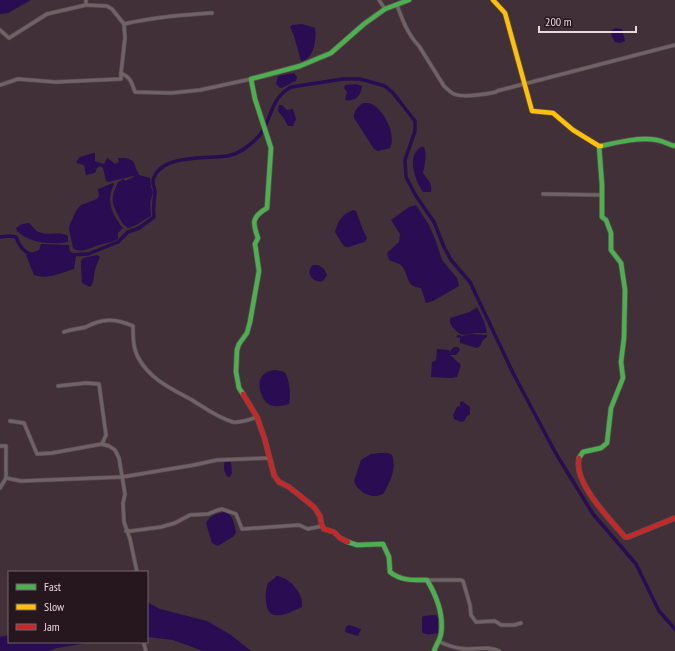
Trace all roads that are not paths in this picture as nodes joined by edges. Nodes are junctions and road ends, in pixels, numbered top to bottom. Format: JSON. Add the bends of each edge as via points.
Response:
{"nodes":[{"id":1,"x":86,"y":0,"type":"edge"},
{"id":2,"x":379,"y":0,"type":"edge"},
{"id":3,"x":409,"y":0,"type":"edge"},
{"id":4,"x":493,"y":0,"type":"edge"},
{"id":5,"x":86,"y":5,"type":"junction"},
{"id":6,"x":397,"y":5,"type":"junction"},
{"id":7,"x":385,"y":9,"type":"junction"},
{"id":8,"x":212,"y":13,"type":"dead end"},
{"id":9,"x":124,"y":24,"type":"junction"},
{"id":10,"x":0,"y":30,"type":"edge"},
{"id":11,"x":675,"y":45,"type":"edge"},
{"id":12,"x":121,"y":73,"type":"junction"},
{"id":13,"x":250,"y":79,"type":"junction"},
{"id":14,"x":524,"y":83,"type":"junction"},
{"id":15,"x":0,"y":85,"type":"edge"},
{"id":16,"x":599,"y":146,"type":"junction"},
{"id":17,"x":675,"y":146,"type":"edge"},
{"id":18,"x":543,"y":194,"type":"dead end"},
{"id":19,"x":602,"y":195,"type":"junction"},
{"id":20,"x":64,"y":332,"type":"dead end"},
{"id":21,"x":58,"y":386,"type":"dead end"},
{"id":22,"x":257,"y":417,"type":"junction"},
{"id":23,"x":10,"y":421,"type":"dead end"},
{"id":24,"x":102,"y":444,"type":"junction"},
{"id":25,"x":0,"y":446,"type":"edge"},
{"id":26,"x":270,"y":458,"type":"junction"},
{"id":27,"x":122,"y":477,"type":"junction"},
{"id":28,"x":6,"y":478,"type":"junction"},
{"id":29,"x":0,"y":488,"type":"edge"},
{"id":30,"x":675,"y":518,"type":"edge"},
{"id":31,"x":322,"y":526,"type":"junction"},
{"id":32,"x":126,"y":531,"type":"junction"},
{"id":33,"x":137,"y":571,"type":"edge"},
{"id":34,"x":427,"y":580,"type":"junction"},
{"id":35,"x":521,"y":623,"type":"dead end"},
{"id":36,"x":438,"y":641,"type":"junction"},
{"id":37,"x":144,"y":644,"type":"dead end"},
{"id":38,"x":146,"y":651,"type":"edge"},
{"id":39,"x":434,"y":651,"type":"edge"},
{"id":40,"x":499,"y":651,"type":"edge"}],
"edges":[{"from":1,"to":5,"type":"street"},
{"from":2,"to":7,"type":"street"},
{"from":3,"to":6,"type":"street"},
{"from":4,"to":14,"type":"street","via":[[506,13]]},
{"from":5,"to":9,"type":"street","via":[[107,6]]},
{"from":5,"to":10,"type":"street","via":[[47,14],[9,38]]},
{"from":6,"to":7,"type":"street"},
{"from":6,"to":14,"type":"street","via":[[414,42],[444,86],[455,95],[496,92]]},
{"from":7,"to":13,"type":"street","via":[[331,53],[300,66]]},
{"from":8,"to":9,"type":"street","via":[[143,19]]},
{"from":9,"to":12,"type":"street"},
{"from":11,"to":14,"type":"street"},
{"from":12,"to":13,"type":"street","via":[[129,77],[135,92],[148,93],[200,90]]},
{"from":12,"to":15,"type":"street","via":[[121,79],[55,82],[18,79]]},
{"from":13,"to":22,"type":"street","via":[[271,148],[270,174],[267,208],[254,218],[253,226],[258,238],[255,244],[259,271],[247,333],[237,350],[236,372],[239,388]]},
{"from":14,"to":16,"type":"street","via":[[532,111],[554,113],[573,130]]},
{"from":16,"to":17,"type":"street","via":[[658,140]]},
{"from":16,"to":19,"type":"street"},
{"from":18,"to":19,"type":"street"},
{"from":19,"to":30,"type":"street","via":[[602,217],[606,220],[611,233],[611,250],[621,263],[624,275],[625,321],[621,362],[623,378],[610,408],[607,443],[602,447],[582,452],[578,460],[578,472],[585,487],[624,537]]},
{"from":20,"to":22,"type":"street","via":[[100,321],[123,321],[133,326],[135,351],[144,368],[164,385],[234,422]]},
{"from":21,"to":24,"type":"street","via":[[99,384],[106,435]]},
{"from":22,"to":26,"type":"street"},
{"from":23,"to":24,"type":"street","via":[[24,423],[38,454]]},
{"from":24,"to":27,"type":"street","via":[[115,450]]},
{"from":25,"to":28,"type":"street","via":[[6,446]]},
{"from":26,"to":27,"type":"street","via":[[217,460]]},
{"from":26,"to":31,"type":"street","via":[[274,475],[279,482],[314,507],[320,516]]},
{"from":27,"to":28,"type":"street","via":[[21,481]]},
{"from":27,"to":32,"type":"street"},
{"from":28,"to":29,"type":"street"},
{"from":31,"to":32,"type":"street","via":[[308,529],[298,525],[242,529],[236,514],[222,510],[190,515],[176,523],[161,527]]},
{"from":31,"to":34,"type":"street","via":[[353,544],[383,544],[389,557],[392,575],[408,580]]},
{"from":32,"to":33,"type":"street","via":[[130,538]]},
{"from":34,"to":35,"type":"street","via":[[463,581],[471,615],[476,622],[495,621],[501,625]]},
{"from":34,"to":36,"type":"street","via":[[440,611],[441,634]]},
{"from":36,"to":39,"type":"street"},
{"from":36,"to":40,"type":"street","via":[[456,648]]},
{"from":37,"to":38,"type":"street"}]}
